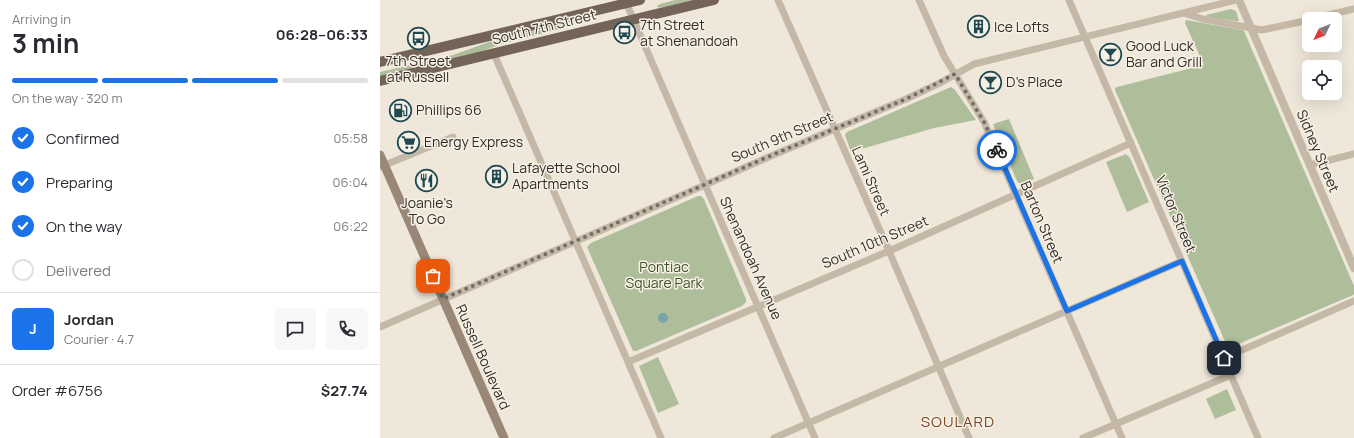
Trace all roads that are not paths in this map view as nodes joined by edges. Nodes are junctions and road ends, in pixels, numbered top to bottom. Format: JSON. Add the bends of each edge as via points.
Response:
{"nodes":[{"id":1,"x":640,"y":0,"type":"edge"},
{"id":2,"x":714,"y":0,"type":"edge"},
{"id":3,"x":778,"y":0,"type":"edge"},
{"id":4,"x":919,"y":0,"type":"edge"},
{"id":5,"x":1070,"y":0,"type":"edge"},
{"id":6,"x":1236,"y":0,"type":"edge"},
{"id":7,"x":1239,"y":0,"type":"edge"},
{"id":8,"x":626,"y":2,"type":"edge"},
{"id":9,"x":1354,"y":8,"type":"edge"},
{"id":10,"x":1338,"y":12,"type":"edge"},
{"id":11,"x":1182,"y":13,"type":"junction"},
{"id":12,"x":633,"y":20,"type":"junction"},
{"id":13,"x":1302,"y":21,"type":"edge"},
{"id":14,"x":1251,"y":28,"type":"junction"},
{"id":15,"x":1086,"y":37,"type":"junction"},
{"id":16,"x":494,"y":54,"type":"junction"},
{"id":17,"x":382,"y":61,"type":"edge"},
{"id":18,"x":955,"y":74,"type":"junction"},
{"id":19,"x":380,"y":81,"type":"edge"},
{"id":20,"x":834,"y":129,"type":"junction"},
{"id":21,"x":453,"y":137,"type":"dead end"},
{"id":22,"x":1131,"y":143,"type":"junction"},
{"id":23,"x":1354,"y":154,"type":"edge"},
{"id":24,"x":380,"y":155,"type":"edge"},
{"id":25,"x":1310,"y":165,"type":"junction"},
{"id":26,"x":382,"y":166,"type":"edge"},
{"id":27,"x":705,"y":185,"type":"junction"},
{"id":28,"x":1016,"y":194,"type":"junction"},
{"id":29,"x":575,"y":241,"type":"junction"},
{"id":30,"x":889,"y":251,"type":"junction"},
{"id":31,"x":1182,"y":261,"type":"junction"},
{"id":32,"x":1354,"y":268,"type":"edge"},
{"id":33,"x":443,"y":299,"type":"junction"},
{"id":34,"x":1354,"y":301,"type":"edge"},
{"id":35,"x":758,"y":306,"type":"junction"},
{"id":36,"x":1067,"y":311,"type":"junction"},
{"id":37,"x":380,"y":327,"type":"edge"},
{"id":38,"x":1224,"y":358,"type":"junction"},
{"id":39,"x":628,"y":362,"type":"junction"},
{"id":40,"x":938,"y":367,"type":"junction"},
{"id":41,"x":1231,"y":375,"type":"junction"},
{"id":42,"x":809,"y":423,"type":"junction"},
{"id":43,"x":1116,"y":424,"type":"junction"},
{"id":44,"x":504,"y":438,"type":"edge"},
{"id":45,"x":661,"y":438,"type":"edge"},
{"id":46,"x":774,"y":438,"type":"edge"},
{"id":47,"x":815,"y":438,"type":"edge"},
{"id":48,"x":969,"y":438,"type":"edge"},
{"id":49,"x":1083,"y":438,"type":"edge"},
{"id":50,"x":1122,"y":438,"type":"edge"},
{"id":51,"x":1258,"y":438,"type":"edge"}],
"edges":[{"from":1,"to":8,"type":"main road","name":"South 7th Street"},
{"from":2,"to":12,"type":"main road","name":"South 7th Street"},
{"from":3,"to":20,"type":"street","name":"Lami Street"},
{"from":4,"to":18,"type":"street","name":"Barton Street","via":[[944,56]]},
{"from":5,"to":15,"type":"street","name":"Victor Street"},
{"from":6,"to":11,"type":"street","name":"South 9th Street"},
{"from":7,"to":14,"type":"street","name":"Sidney Street"},
{"from":8,"to":12,"type":"street","name":"Shenandoah Avenue"},
{"from":8,"to":17,"type":"main road","name":"South 7th Street"},
{"from":9,"to":10,"type":"street","name":"South 9th Street"},
{"from":11,"to":14,"type":"street","name":"South 9th Street"},
{"from":11,"to":15,"type":"street","name":"South 9th Street"},
{"from":12,"to":16,"type":"main road","name":"South 7th Street"},
{"from":12,"to":27,"type":"street","name":"Shenandoah Avenue"},
{"from":13,"to":14,"type":"street","name":"South 9th Street","via":[[1267,30]]},
{"from":14,"to":25,"type":"street","name":"Sidney Street"},
{"from":15,"to":18,"type":"street","name":"South 9th Street","via":[[974,64]]},
{"from":15,"to":22,"type":"street","name":"Victor Street"},
{"from":16,"to":19,"type":"main road","name":"South 7th Street"},
{"from":16,"to":29,"type":"street"},
{"from":18,"to":20,"type":"street","name":"South 9th Street","via":[[906,99]]},
{"from":18,"to":28,"type":"street","name":"Barton Street","via":[[984,122]]},
{"from":20,"to":27,"type":"street","name":"South 9th Street"},
{"from":20,"to":30,"type":"street","name":"Lami Street"},
{"from":21,"to":26,"type":"street"},
{"from":22,"to":28,"type":"street","name":"South 10th Street"},
{"from":22,"to":31,"type":"street","name":"Victor Street"},
{"from":23,"to":25,"type":"street"},
{"from":24,"to":26,"type":"main road","name":"Russell Boulevard"},
{"from":25,"to":32,"type":"street","name":"Sidney Street"},
{"from":26,"to":33,"type":"main road","name":"Russell Boulevard"},
{"from":27,"to":29,"type":"street","name":"South 9th Street"},
{"from":27,"to":35,"type":"street","name":"Shenandoah Avenue"},
{"from":28,"to":30,"type":"street","name":"South 10th Street"},
{"from":28,"to":36,"type":"street","name":"Barton Street"},
{"from":29,"to":33,"type":"street","name":"South 9th Street"},
{"from":29,"to":39,"type":"street"},
{"from":30,"to":35,"type":"street","name":"South 10th Street"},
{"from":30,"to":40,"type":"street","name":"Lami Street"},
{"from":31,"to":36,"type":"street"},
{"from":31,"to":38,"type":"street","name":"Victor Street"},
{"from":33,"to":37,"type":"street","name":"South 9th Street"},
{"from":33,"to":44,"type":"main road","name":"Russell Boulevard"},
{"from":34,"to":38,"type":"street"},
{"from":35,"to":39,"type":"street","name":"South 10th Street"},
{"from":35,"to":42,"type":"street","name":"Shenandoah Avenue"},
{"from":36,"to":40,"type":"street"},
{"from":36,"to":43,"type":"street","name":"Barton Street"},
{"from":38,"to":41,"type":"street","name":"Victor Street"},
{"from":39,"to":45,"type":"street"},
{"from":40,"to":42,"type":"street"},
{"from":40,"to":48,"type":"street","name":"Lami Street"},
{"from":41,"to":43,"type":"street"},
{"from":41,"to":51,"type":"street","name":"Victor Street"},
{"from":42,"to":46,"type":"street"},
{"from":42,"to":47,"type":"street","name":"Shenandoah Avenue"},
{"from":43,"to":49,"type":"street"},
{"from":43,"to":50,"type":"street","name":"Barton Street"}]}
